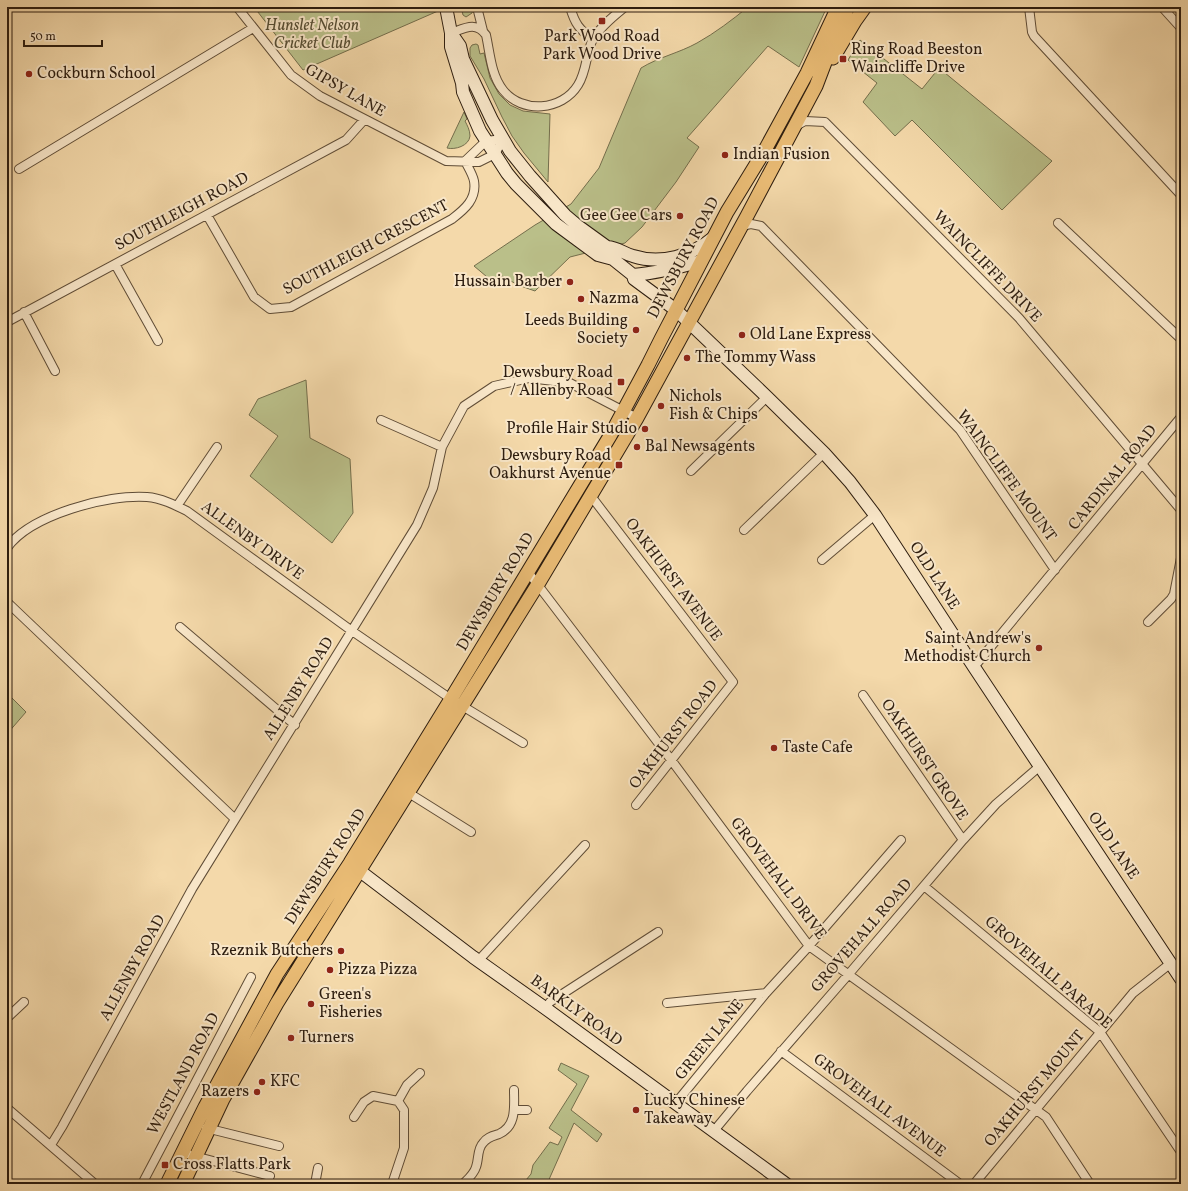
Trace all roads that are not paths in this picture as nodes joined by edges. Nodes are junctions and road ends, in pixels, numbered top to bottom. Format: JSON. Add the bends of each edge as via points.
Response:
{"nodes":[{"id":1,"x":237,"y":7,"type":"edge"},
{"id":2,"x":446,"y":7,"type":"edge"},
{"id":3,"x":477,"y":7,"type":"edge"},
{"id":4,"x":570,"y":7,"type":"edge"},
{"id":5,"x":625,"y":7,"type":"edge"},
{"id":6,"x":838,"y":7,"type":"edge"},
{"id":7,"x":848,"y":7,"type":"edge"},
{"id":8,"x":865,"y":7,"type":"edge"},
{"id":9,"x":1029,"y":7,"type":"edge"},
{"id":10,"x":1162,"y":7,"type":"edge"},
{"id":11,"x":253,"y":28,"type":"junction"},
{"id":12,"x":1181,"y":28,"type":"edge"},
{"id":13,"x":483,"y":31,"type":"junction"},
{"id":14,"x":451,"y":33,"type":"junction"},
{"id":15,"x":593,"y":40,"type":"junction"},
{"id":16,"x":816,"y":86,"type":"junction"},
{"id":17,"x":364,"y":120,"type":"junction"},
{"id":18,"x":793,"y":128,"type":"junction"},
{"id":19,"x":502,"y":139,"type":"junction"},
{"id":20,"x":486,"y":141,"type":"junction"},
{"id":21,"x":495,"y":154,"type":"junction"},
{"id":22,"x":465,"y":161,"type":"junction"},
{"id":23,"x":19,"y":169,"type":"dead end"},
{"id":24,"x":1181,"y":195,"type":"edge"},
{"id":25,"x":207,"y":215,"type":"junction"},
{"id":26,"x":1058,"y":223,"type":"dead end"},
{"id":27,"x":741,"y":226,"type":"junction"},
{"id":28,"x":714,"y":236,"type":"junction"},
{"id":29,"x":607,"y":247,"type":"junction"},
{"id":30,"x":727,"y":251,"type":"junction"},
{"id":31,"x":612,"y":259,"type":"junction"},
{"id":32,"x":701,"y":261,"type":"junction"},
{"id":33,"x":115,"y":264,"type":"junction"},
{"id":34,"x":633,"y":275,"type":"junction"},
{"id":35,"x":676,"y":310,"type":"junction"},
{"id":36,"x":24,"y":312,"type":"junction"},
{"id":37,"x":7,"y":322,"type":"edge"},
{"id":38,"x":689,"y":323,"type":"junction"},
{"id":39,"x":1181,"y":339,"type":"edge"},
{"id":40,"x":158,"y":341,"type":"dead end"},
{"id":41,"x":55,"y":372,"type":"dead end"},
{"id":42,"x":767,"y":397,"type":"junction"},
{"id":43,"x":624,"y":411,"type":"junction"},
{"id":44,"x":1181,"y":417,"type":"edge"},
{"id":45,"x":637,"y":418,"type":"junction"},
{"id":46,"x":381,"y":420,"type":"dead end"},
{"id":47,"x":217,"y":447,"type":"dead end"},
{"id":48,"x":442,"y":447,"type":"junction"},
{"id":49,"x":824,"y":453,"type":"junction"},
{"id":50,"x":1142,"y":464,"type":"junction"},
{"id":51,"x":691,"y":471,"type":"dead end"},
{"id":52,"x":591,"y":496,"type":"junction"},
{"id":53,"x":177,"y":506,"type":"junction"},
{"id":54,"x":1181,"y":510,"type":"edge"},
{"id":55,"x":875,"y":515,"type":"junction"},
{"id":56,"x":744,"y":530,"type":"dead end"},
{"id":57,"x":7,"y":548,"type":"edge"},
{"id":58,"x":1181,"y":558,"type":"edge"},
{"id":59,"x":822,"y":560,"type":"dead end"},
{"id":60,"x":1055,"y":570,"type":"junction"},
{"id":61,"x":528,"y":572,"type":"junction"},
{"id":62,"x":538,"y":584,"type":"junction"},
{"id":63,"x":7,"y":602,"type":"edge"},
{"id":64,"x":1148,"y":622,"type":"dead end"},
{"id":65,"x":180,"y":627,"type":"dead end"},
{"id":66,"x":352,"y":631,"type":"junction"},
{"id":67,"x":974,"y":667,"type":"junction"},
{"id":68,"x":733,"y":682,"type":"joint"},
{"id":69,"x":863,"y":695,"type":"dead end"},
{"id":70,"x":457,"y":702,"type":"junction"},
{"id":71,"x":295,"y":725,"type":"junction"},
{"id":72,"x":523,"y":743,"type":"dead end"},
{"id":73,"x":672,"y":761,"type":"junction"},
{"id":74,"x":1040,"y":766,"type":"junction"},
{"id":75,"x":402,"y":790,"type":"junction"},
{"id":76,"x":636,"y":806,"type":"dead end"},
{"id":77,"x":234,"y":820,"type":"junction"},
{"id":78,"x":472,"y":832,"type":"dead end"},
{"id":79,"x":901,"y":840,"type":"dead end"},
{"id":80,"x":962,"y":840,"type":"junction"},
{"id":81,"x":585,"y":845,"type":"dead end"},
{"id":82,"x":355,"y":867,"type":"junction"},
{"id":83,"x":924,"y":886,"type":"junction"},
{"id":84,"x":658,"y":932,"type":"dead end"},
{"id":85,"x":809,"y":946,"type":"junction"},
{"id":86,"x":478,"y":961,"type":"junction"},
{"id":87,"x":1171,"y":963,"type":"junction"},
{"id":88,"x":848,"y":975,"type":"junction"},
{"id":89,"x":251,"y":977,"type":"dead end"},
{"id":90,"x":1181,"y":978,"type":"edge"},
{"id":91,"x":766,"y":994,"type":"junction"},
{"id":92,"x":24,"y":1002,"type":"dead end"},
{"id":93,"x":667,"y":1003,"type":"dead end"},
{"id":94,"x":545,"y":1008,"type":"junction"},
{"id":95,"x":7,"y":1018,"type":"edge"},
{"id":96,"x":1100,"y":1032,"type":"junction"},
{"id":97,"x":781,"y":1051,"type":"junction"},
{"id":98,"x":420,"y":1073,"type":"dead end"},
{"id":99,"x":514,"y":1090,"type":"dead end"},
{"id":100,"x":398,"y":1101,"type":"junction"},
{"id":101,"x":675,"y":1104,"type":"junction"},
{"id":102,"x":7,"y":1108,"type":"edge"},
{"id":103,"x":514,"y":1110,"type":"junction"},
{"id":104,"x":527,"y":1110,"type":"dead end"},
{"id":105,"x":1036,"y":1110,"type":"junction"},
{"id":106,"x":354,"y":1117,"type":"dead end"},
{"id":107,"x":196,"y":1125,"type":"junction"},
{"id":108,"x":210,"y":1129,"type":"junction"},
{"id":109,"x":713,"y":1132,"type":"junction"},
{"id":110,"x":51,"y":1145,"type":"junction"},
{"id":111,"x":279,"y":1146,"type":"dead end"},
{"id":112,"x":1181,"y":1152,"type":"edge"},
{"id":113,"x":183,"y":1153,"type":"junction"},
{"id":114,"x":196,"y":1156,"type":"junction"},
{"id":115,"x":318,"y":1168,"type":"dead end"},
{"id":116,"x":270,"y":1176,"type":"dead end"},
{"id":117,"x":171,"y":1183,"type":"edge"},
{"id":118,"x":394,"y":1183,"type":"edge"},
{"id":119,"x":95,"y":1184,"type":"edge"},
{"id":120,"x":142,"y":1184,"type":"edge"},
{"id":121,"x":183,"y":1184,"type":"edge"},
{"id":122,"x":315,"y":1184,"type":"edge"},
{"id":123,"x":463,"y":1184,"type":"edge"},
{"id":124,"x":786,"y":1184,"type":"edge"},
{"id":125,"x":960,"y":1184,"type":"edge"},
{"id":126,"x":974,"y":1184,"type":"edge"},
{"id":127,"x":1090,"y":1184,"type":"edge"}],
"edges":[{"from":1,"to":11,"type":"street","name":"GIPSY LANE"},
{"from":2,"to":14,"type":"street"},
{"from":3,"to":13,"type":"street"},
{"from":4,"to":15,"type":"street","via":[[577,26]]},
{"from":5,"to":15,"type":"street","via":[[608,20]]},
{"from":6,"to":28,"type":"main road","name":"DEWSBURY ROAD","via":[[807,73]]},
{"from":7,"to":16,"type":"main road","name":"DEWSBURY ROAD","via":[[834,36]]},
{"from":8,"to":16,"type":"main road"},
{"from":9,"to":24,"type":"street","via":[[1034,36]]},
{"from":10,"to":12,"type":"street"},
{"from":11,"to":17,"type":"street","name":"GIPSY LANE","via":[[291,75],[320,96]]},
{"from":11,"to":23,"type":"street"},
{"from":13,"to":14,"type":"street","via":[[477,27],[468,27]]},
{"from":13,"to":15,"type":"street","via":[[496,78],[503,90],[514,100],[531,106],[548,106],[568,98],[584,72]]},
{"from":14,"to":19,"type":"street","via":[[460,46]]},
{"from":14,"to":20,"type":"street","via":[[451,47],[463,92]]},
{"from":16,"to":18,"type":"main road","name":"DEWSBURY ROAD"},
{"from":17,"to":22,"type":"street","name":"GIPSY LANE","via":[[446,161]]},
{"from":17,"to":25,"type":"street","name":"SOUTHLEIGH ROAD","via":[[346,140]]},
{"from":18,"to":27,"type":"main road","name":"DEWSBURY ROAD"},
{"from":18,"to":50,"type":"street","name":"WAINCLIFFE DRIVE","via":[[805,121],[825,122],[1019,318]]},
{"from":19,"to":20,"type":"street"},
{"from":19,"to":21,"type":"street"},
{"from":19,"to":29,"type":"street","via":[[519,163],[565,215]]},
{"from":20,"to":21,"type":"street"},
{"from":20,"to":22,"type":"street"},
{"from":21,"to":22,"type":"street","name":"GIPSY LANE","via":[[479,162]]},
{"from":21,"to":31,"type":"street","via":[[516,184],[556,224],[598,255]]},
{"from":22,"to":25,"type":"street","name":"SOUTHLEIGH CRESCENT","via":[[474,180],[474,196],[465,210],[291,307],[270,309],[254,298]]},
{"from":25,"to":33,"type":"street","name":"SOUTHLEIGH ROAD"},
{"from":26,"to":39,"type":"street"},
{"from":27,"to":30,"type":"main road","name":"DEWSBURY ROAD"},
{"from":27,"to":60,"type":"street","name":"WAINCLIFFE MOUNT","via":[[761,226],[960,430]]},
{"from":28,"to":29,"type":"street","via":[[696,250],[664,260],[640,258]]},
{"from":28,"to":32,"type":"main road","name":"DEWSBURY ROAD"},
{"from":29,"to":31,"type":"street"},
{"from":30,"to":32,"type":"main road"},
{"from":30,"to":38,"type":"main road","name":"DEWSBURY ROAD"},
{"from":31,"to":34,"type":"street","name":"OLD LANE"},
{"from":32,"to":34,"type":"street","via":[[657,273]]},
{"from":32,"to":35,"type":"main road","name":"DEWSBURY ROAD"},
{"from":33,"to":36,"type":"street","name":"SOUTHLEIGH ROAD"},
{"from":33,"to":40,"type":"street"},
{"from":34,"to":35,"type":"street","name":"OLD LANE","via":[[634,279]]},
{"from":35,"to":38,"type":"street","name":"OLD LANE"},
{"from":35,"to":43,"type":"main road","name":"DEWSBURY ROAD"},
{"from":36,"to":37,"type":"street","name":"SOUTHLEIGH ROAD"},
{"from":36,"to":41,"type":"street"},
{"from":38,"to":42,"type":"street","name":"OLD LANE"},
{"from":38,"to":45,"type":"main road","name":"DEWSBURY ROAD"},
{"from":42,"to":49,"type":"street","name":"OLD LANE"},
{"from":42,"to":51,"type":"street"},
{"from":43,"to":45,"type":"street","name":"ALLENBY ROAD"},
{"from":43,"to":48,"type":"street","name":"ALLENBY ROAD","via":[[570,384],[529,378],[494,386],[464,406]]},
{"from":43,"to":61,"type":"main road","name":"DEWSBURY ROAD"},
{"from":44,"to":50,"type":"street","name":"CARDINAL ROAD"},
{"from":45,"to":52,"type":"main road","name":"DEWSBURY ROAD"},
{"from":46,"to":48,"type":"street"},
{"from":47,"to":53,"type":"street"},
{"from":48,"to":66,"type":"street","name":"ALLENBY ROAD","via":[[433,488],[417,525]]},
{"from":49,"to":55,"type":"street","name":"OLD LANE"},
{"from":49,"to":56,"type":"street"},
{"from":50,"to":54,"type":"street","name":"WAINCLIFFE DRIVE"},
{"from":50,"to":60,"type":"street","name":"CARDINAL ROAD"},
{"from":52,"to":62,"type":"main road","name":"DEWSBURY ROAD"},
{"from":52,"to":68,"type":"street","name":"OAKHURST AVENUE"},
{"from":53,"to":57,"type":"street","name":"ALLENBY DRIVE","via":[[148,497],[104,499],[52,517],[23,533]]},
{"from":53,"to":66,"type":"street","name":"ALLENBY DRIVE"},
{"from":55,"to":59,"type":"street"},
{"from":55,"to":67,"type":"street","name":"OLD LANE"},
{"from":58,"to":64,"type":"street","via":[[1174,594]]},
{"from":60,"to":67,"type":"street","name":"CARDINAL ROAD"},
{"from":61,"to":62,"type":"street","name":"GROVEHALL DRIVE"},
{"from":61,"to":70,"type":"main road","name":"DEWSBURY ROAD"},
{"from":62,"to":70,"type":"main road","name":"DEWSBURY ROAD"},
{"from":62,"to":73,"type":"street","name":"GROVEHALL DRIVE"},
{"from":63,"to":77,"type":"street"},
{"from":65,"to":71,"type":"street"},
{"from":66,"to":70,"type":"street","name":"ALLENBY DRIVE"},
{"from":66,"to":71,"type":"street","name":"ALLENBY ROAD"},
{"from":67,"to":74,"type":"street","name":"OLD LANE"},
{"from":68,"to":73,"type":"street","name":"OAKHURST ROAD"},
{"from":69,"to":80,"type":"street","name":"OAKHURST GROVE"},
{"from":70,"to":72,"type":"street","name":"ALLENBY DRIVE"},
{"from":70,"to":75,"type":"main road","name":"DEWSBURY ROAD"},
{"from":71,"to":77,"type":"street","name":"ALLENBY ROAD"},
{"from":73,"to":76,"type":"street","name":"OAKHURST ROAD"},
{"from":73,"to":85,"type":"street","name":"GROVEHALL DRIVE"},
{"from":74,"to":80,"type":"street","name":"GROVEHALL ROAD","via":[[996,804]]},
{"from":74,"to":87,"type":"street","name":"OLD LANE"},
{"from":75,"to":78,"type":"street"},
{"from":75,"to":82,"type":"main road","name":"DEWSBURY ROAD"},
{"from":77,"to":110,"type":"street","name":"ALLENBY ROAD","via":[[192,889]]},
{"from":79,"to":85,"type":"street","name":"GREEN LANE"},
{"from":80,"to":83,"type":"street","name":"GROVEHALL ROAD"},
{"from":81,"to":86,"type":"street"},
{"from":82,"to":86,"type":"street","name":"BARKLY ROAD"},
{"from":82,"to":107,"type":"main road","name":"DEWSBURY ROAD","via":[[277,974]]},
{"from":82,"to":108,"type":"main road","name":"DEWSBURY ROAD","via":[[223,1099]]},
{"from":83,"to":88,"type":"street","name":"GROVEHALL ROAD"},
{"from":83,"to":96,"type":"street","name":"GROVEHALL PARADE"},
{"from":84,"to":94,"type":"street","via":[[550,1002]]},
{"from":85,"to":88,"type":"street","name":"GROVEHALL DRIVE"},
{"from":85,"to":91,"type":"street","name":"GREEN LANE"},
{"from":86,"to":94,"type":"street","name":"BARKLY ROAD"},
{"from":87,"to":90,"type":"street","name":"OLD LANE"},
{"from":87,"to":96,"type":"street","name":"OAKHURST MOUNT","via":[[1133,993]]},
{"from":88,"to":97,"type":"street","name":"GROVEHALL ROAD"},
{"from":88,"to":105,"type":"street","name":"GROVEHALL DRIVE"},
{"from":89,"to":120,"type":"street","name":"WESTLAND ROAD"},
{"from":91,"to":93,"type":"street","name":"GREEN LANE"},
{"from":91,"to":101,"type":"street","name":"GREEN LANE"},
{"from":92,"to":95,"type":"street"},
{"from":94,"to":101,"type":"street","name":"BARKLY ROAD"},
{"from":96,"to":105,"type":"street","name":"OAKHURST MOUNT"},
{"from":96,"to":112,"type":"street","name":"GROVEHALL PARADE"},
{"from":97,"to":109,"type":"street","name":"GROVEHALL ROAD"},
{"from":97,"to":125,"type":"street","name":"GROVEHALL AVENUE"},
{"from":98,"to":100,"type":"street","via":[[407,1085]]},
{"from":99,"to":103,"type":"street"},
{"from":100,"to":106,"type":"street","via":[[373,1096],[364,1102]]},
{"from":100,"to":118,"type":"street","via":[[404,1110],[404,1148]]},
{"from":101,"to":109,"type":"street","name":"BARKLY ROAD"},
{"from":102,"to":110,"type":"street"},
{"from":103,"to":104,"type":"street"},
{"from":103,"to":123,"type":"street","via":[[508,1128],[483,1142],[476,1167]]},
{"from":105,"to":126,"type":"street","name":"OAKHURST MOUNT"},
{"from":105,"to":127,"type":"street","name":"GROVEHALL DRIVE","via":[[1046,1117]]},
{"from":107,"to":108,"type":"street"},
{"from":107,"to":113,"type":"main road","name":"DEWSBURY ROAD"},
{"from":108,"to":111,"type":"street"},
{"from":108,"to":114,"type":"main road","name":"DEWSBURY ROAD"},
{"from":109,"to":124,"type":"street","name":"BARKLY ROAD"},
{"from":110,"to":119,"type":"street"},
{"from":113,"to":114,"type":"street"},
{"from":113,"to":117,"type":"main road","name":"DEWSBURY ROAD"},
{"from":114,"to":116,"type":"street"},
{"from":114,"to":121,"type":"main road","name":"DEWSBURY ROAD"},
{"from":115,"to":122,"type":"street"}]}
